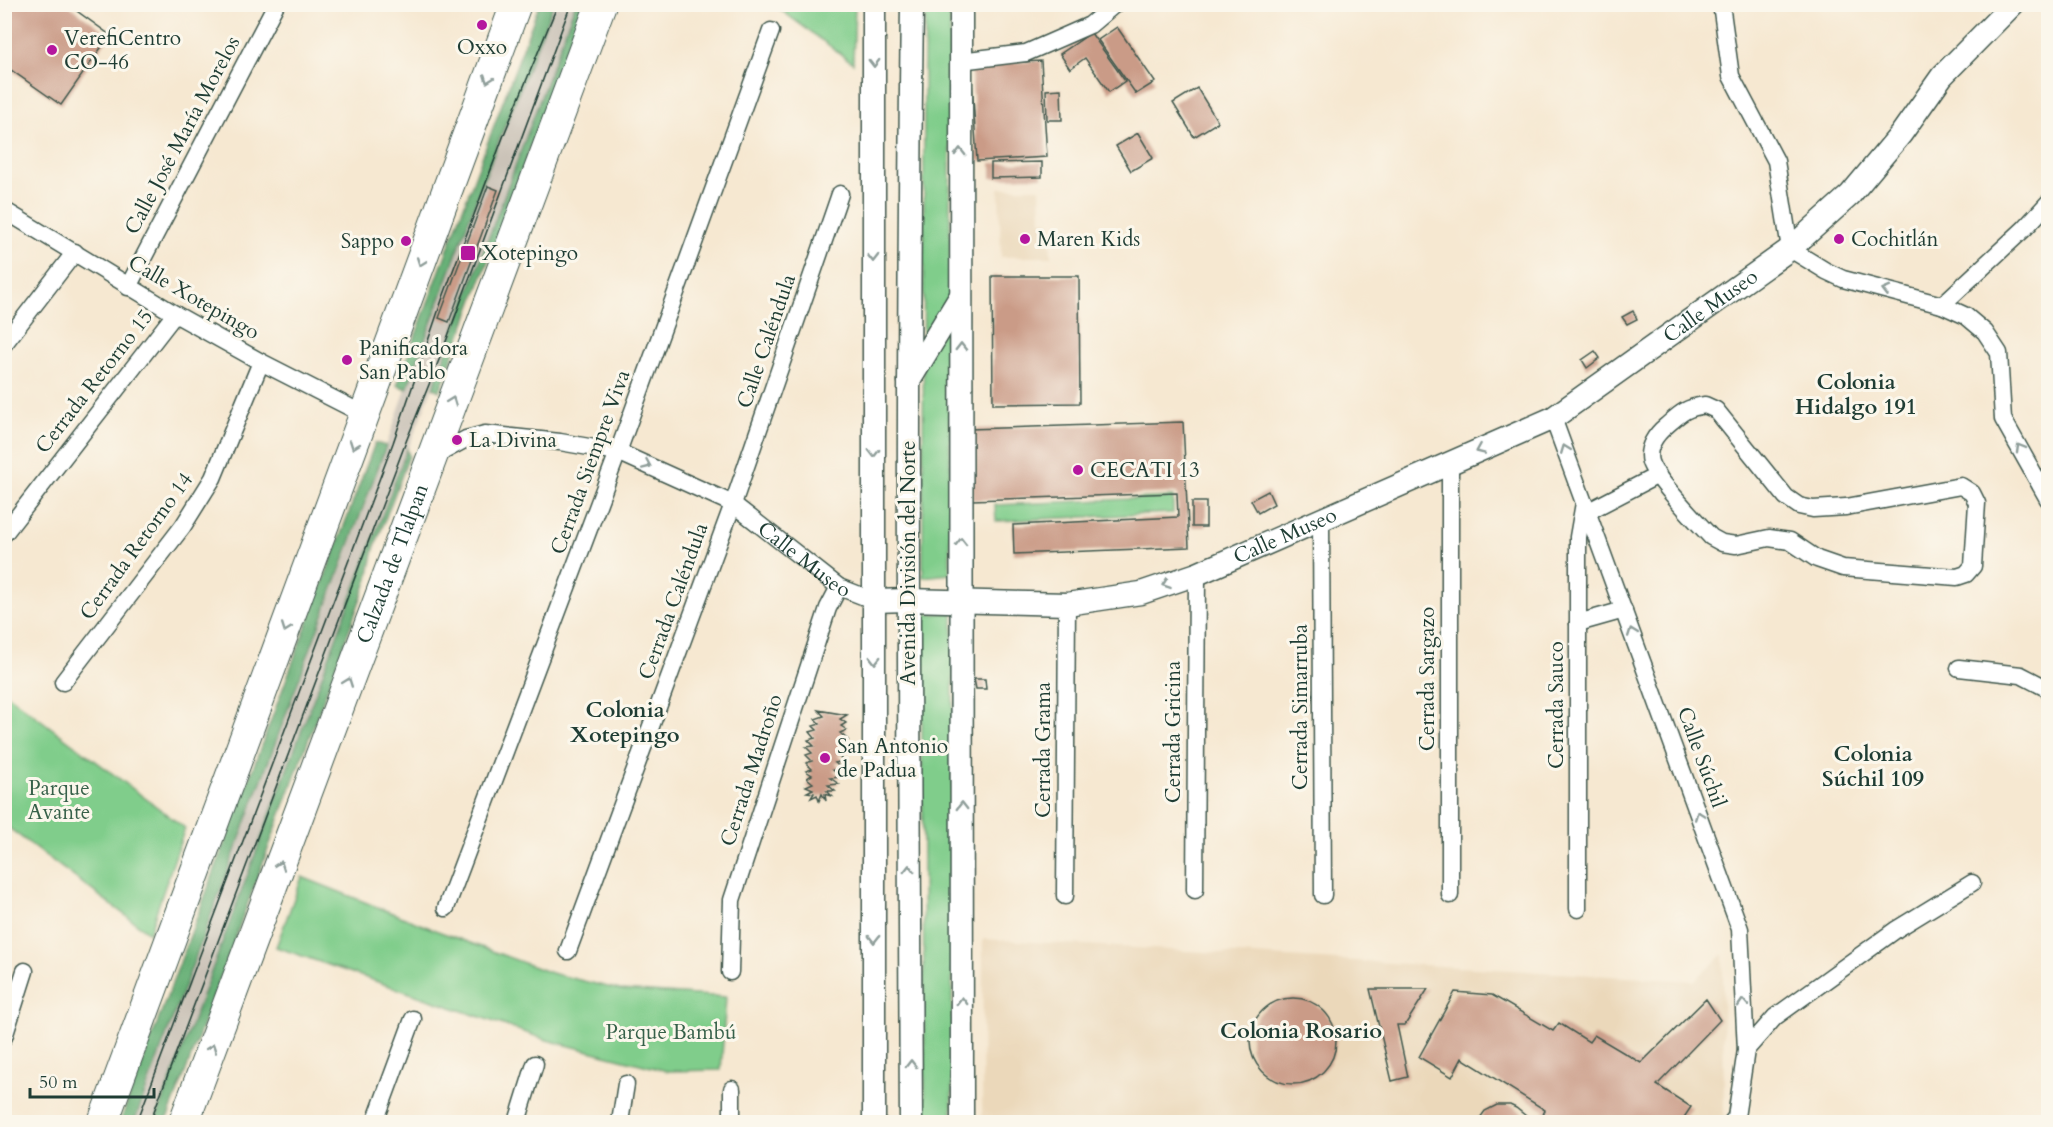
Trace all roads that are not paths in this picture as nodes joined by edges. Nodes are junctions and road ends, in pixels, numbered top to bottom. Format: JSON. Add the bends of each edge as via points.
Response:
{"nodes":[{"id":1,"x":276,"y":4,"type":"edge"},
{"id":2,"x":601,"y":4,"type":"edge"},
{"id":3,"x":874,"y":4,"type":"edge"},
{"id":4,"x":912,"y":4,"type":"edge"},
{"id":5,"x":961,"y":4,"type":"edge"},
{"id":6,"x":1115,"y":4,"type":"edge"},
{"id":7,"x":1721,"y":4,"type":"edge"},
{"id":8,"x":2013,"y":4,"type":"edge"},
{"id":9,"x":507,"y":8,"type":"edge"},
{"id":10,"x":771,"y":31,"type":"dead end"},
{"id":11,"x":960,"y":61,"type":"junction"},
{"id":12,"x":840,"y":194,"type":"dead end"},
{"id":13,"x":2049,"y":203,"type":"edge"},
{"id":14,"x":4,"y":210,"type":"edge"},
{"id":15,"x":1790,"y":249,"type":"junction"},
{"id":16,"x":75,"y":252,"type":"junction"},
{"id":17,"x":128,"y":287,"type":"junction"},
{"id":18,"x":960,"y":296,"type":"junction"},
{"id":19,"x":1942,"y":305,"type":"junction"},
{"id":20,"x":175,"y":314,"type":"junction"},
{"id":21,"x":4,"y":344,"type":"edge"},
{"id":22,"x":261,"y":362,"type":"junction"},
{"id":23,"x":908,"y":383,"type":"junction"},
{"id":24,"x":365,"y":415,"type":"junction"},
{"id":25,"x":1554,"y":418,"type":"junction"},
{"id":26,"x":618,"y":453,"type":"junction"},
{"id":27,"x":430,"y":459,"type":"junction"},
{"id":28,"x":1450,"y":463,"type":"junction"},
{"id":29,"x":1658,"y":475,"type":"junction"},
{"id":30,"x":2049,"y":499,"type":"edge"},
{"id":31,"x":733,"y":504,"type":"junction"},
{"id":32,"x":1587,"y":506,"type":"junction"},
{"id":33,"x":1321,"y":519,"type":"junction"},
{"id":34,"x":4,"y":534,"type":"edge"},
{"id":35,"x":1197,"y":574,"type":"junction"},
{"id":36,"x":839,"y":586,"type":"junction"},
{"id":37,"x":908,"y":600,"type":"junction"},
{"id":38,"x":875,"y":601,"type":"junction"},
{"id":39,"x":961,"y":601,"type":"junction"},
{"id":40,"x":1066,"y":604,"type":"junction"},
{"id":41,"x":1624,"y":609,"type":"junction"},
{"id":42,"x":1578,"y":623,"type":"junction"},
{"id":43,"x":1959,"y":668,"type":"dead end"},
{"id":44,"x":63,"y":682,"type":"dead end"},
{"id":45,"x":2049,"y":689,"type":"edge"},
{"id":46,"x":1972,"y":883,"type":"dead end"},
{"id":47,"x":1195,"y":890,"type":"dead end"},
{"id":48,"x":1323,"y":895,"type":"dead end"},
{"id":49,"x":1450,"y":895,"type":"dead end"},
{"id":50,"x":1065,"y":896,"type":"dead end"},
{"id":51,"x":446,"y":908,"type":"dead end"},
{"id":52,"x":1578,"y":909,"type":"dead end"},
{"id":53,"x":568,"y":951,"type":"dead end"},
{"id":54,"x":25,"y":971,"type":"dead end"},
{"id":55,"x":730,"y":972,"type":"dead end"},
{"id":56,"x":412,"y":1019,"type":"dead end"},
{"id":57,"x":4,"y":1037,"type":"edge"},
{"id":58,"x":1746,"y":1050,"type":"junction"},
{"id":59,"x":535,"y":1064,"type":"dead end"},
{"id":60,"x":626,"y":1084,"type":"dead end"},
{"id":61,"x":732,"y":1089,"type":"dead end"},
{"id":62,"x":103,"y":1122,"type":"edge"},
{"id":63,"x":184,"y":1122,"type":"edge"},
{"id":64,"x":375,"y":1122,"type":"edge"},
{"id":65,"x":517,"y":1122,"type":"edge"},
{"id":66,"x":620,"y":1122,"type":"edge"},
{"id":67,"x":732,"y":1122,"type":"edge"},
{"id":68,"x":874,"y":1122,"type":"edge"},
{"id":69,"x":911,"y":1122,"type":"edge"},
{"id":70,"x":962,"y":1122,"type":"edge"},
{"id":71,"x":1732,"y":1122,"type":"edge"}],
"edges":[{"from":1,"to":17,"type":"street","name":"Calle José María Morelos"},
{"from":27,"to":2,"type":"highway","name":"Calzada de Tlalpan","one_way":true},
{"from":3,"to":38,"type":"street","name":"Avenida División del Norte","one_way":true},
{"from":4,"to":23,"type":"street","name":"Avenida División del Norte"},
{"from":5,"to":11,"type":"street"},
{"from":6,"to":11,"type":"street","via":[[1090,25],[1026,53]]},
{"from":7,"to":15,"type":"street","via":[[1731,76],[1776,161]]},
{"from":8,"to":15,"type":"street","name":"Calle Museo","via":[[1942,76],[1901,134],[1850,195]]},
{"from":9,"to":24,"type":"highway","one_way":true},
{"from":10,"to":26,"type":"street","name":"Cerrada Siempre Viva"},
{"from":18,"to":11,"type":"street","one_way":true},
{"from":12,"to":31,"type":"street","name":"Calle Caléndula"},
{"from":13,"to":19,"type":"street"},
{"from":14,"to":16,"type":"street","name":"Calle Xotepingo"},
{"from":19,"to":15,"type":"street","one_way":true,"via":[[1843,279]]},
{"from":15,"to":25,"type":"street","name":"Calle Museo"},
{"from":16,"to":17,"type":"street","name":"Calle Xotepingo"},
{"from":16,"to":21,"type":"street"},
{"from":17,"to":20,"type":"street","name":"Calle Xotepingo"},
{"from":18,"to":23,"type":"street"},
{"from":39,"to":18,"type":"street","one_way":true},
{"from":30,"to":19,"type":"street","one_way":true,"via":[[2003,419],[1996,347],[1966,316]]},
{"from":20,"to":22,"type":"street","name":"Calle Xotepingo"},
{"from":20,"to":34,"type":"street","name":"Cerrada Retorno 15"},
{"from":22,"to":24,"type":"street","name":"Calle Xotepingo"},
{"from":22,"to":44,"type":"street","name":"Cerrada Retorno 14","via":[[213,478],[183,526]]},
{"from":23,"to":37,"type":"street","name":"Avenida División del Norte"},
{"from":24,"to":62,"type":"highway","one_way":true},
{"from":25,"to":28,"type":"street","name":"Calle Museo","one_way":true},
{"from":32,"to":25,"type":"street","name":"Calle Súchil","one_way":true},
{"from":26,"to":27,"type":"street","name":"Calle Museo","via":[[485,434],[466,439]]},
{"from":26,"to":31,"type":"street","name":"Calle Museo","one_way":true},
{"from":26,"to":51,"type":"street","name":"Cerrada Siempre Viva"},
{"from":63,"to":27,"type":"highway","name":"Calzada de Tlalpan","one_way":true},
{"from":28,"to":33,"type":"street","name":"Calle Museo"},
{"from":28,"to":49,"type":"street","name":"Cerrada Sargazo"},
{"from":29,"to":29,"type":"street","via":[[1711,537],[1722,543],[1736,545],[1769,538],[1790,541],[1817,559],[1843,568],[1957,577],[1973,566],[1977,503],[1972,493],[1961,486],[1846,507],[1799,506],[1786,497],[1716,410],[1705,405],[1688,408],[1658,433],[1650,449],[1650,462]]},
{"from":29,"to":32,"type":"street"},
{"from":31,"to":36,"type":"street","name":"Calle Museo"},
{"from":31,"to":53,"type":"street","name":"Cerrada Caléndula"},
{"from":32,"to":41,"type":"street","name":"Calle Súchil"},
{"from":32,"to":42,"type":"street","name":"Cerrada Sauco","via":[[1578,537]]},
{"from":33,"to":35,"type":"street","name":"Calle Museo"},
{"from":33,"to":48,"type":"street","name":"Cerrada Simarruba"},
{"from":35,"to":40,"type":"street","name":"Calle Museo","one_way":true,"via":[[1141,593]]},
{"from":35,"to":47,"type":"street","name":"Cerrada Gricina"},
{"from":36,"to":38,"type":"street","name":"Calle Museo"},
{"from":36,"to":55,"type":"street","name":"Cerrada Madroño","via":[[828,608],[732,900]]},
{"from":37,"to":38,"type":"street","name":"Calle Museo"},
{"from":37,"to":39,"type":"street","name":"Calle Museo"},
{"from":69,"to":37,"type":"street","name":"Avenida División del Norte","one_way":true},
{"from":38,"to":68,"type":"street","name":"Avenida División del Norte","one_way":true},
{"from":39,"to":40,"type":"street","name":"Calle Museo"},
{"from":70,"to":39,"type":"street","one_way":true},
{"from":40,"to":50,"type":"street","name":"Cerrada Grama"},
{"from":41,"to":42,"type":"street"},
{"from":58,"to":41,"type":"street","name":"Calle Súchil","one_way":true,"via":[[1740,929]]},
{"from":42,"to":52,"type":"street","name":"Cerrada Sauco"},
{"from":43,"to":45,"type":"street","via":[[2022,675]]},
{"from":46,"to":58,"type":"street","via":[[1897,929],[1775,1017]]},
{"from":54,"to":57,"type":"street"},
{"from":56,"to":64,"type":"street"},
{"from":58,"to":71,"type":"street","name":"Calle Súchil"},
{"from":59,"to":65,"type":"street"},
{"from":60,"to":66,"type":"street"},
{"from":61,"to":67,"type":"street"}]}
